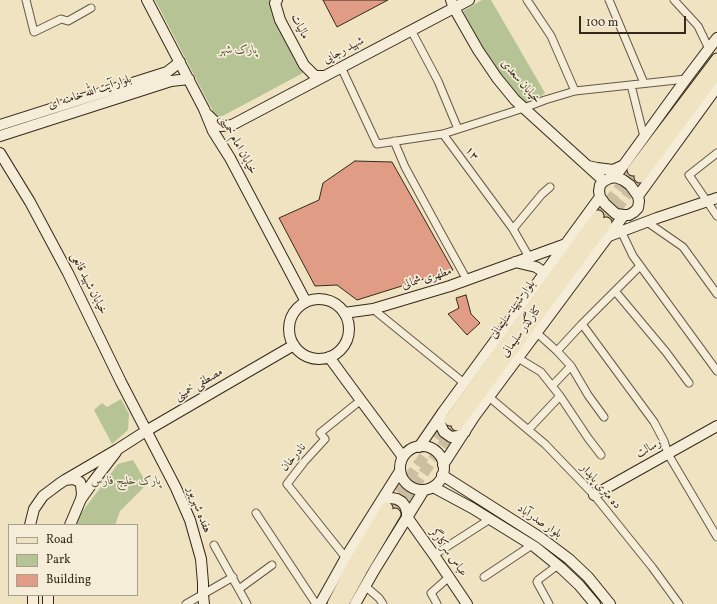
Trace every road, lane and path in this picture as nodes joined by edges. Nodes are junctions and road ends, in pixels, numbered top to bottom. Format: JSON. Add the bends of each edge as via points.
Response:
{"nodes":[{"id":1,"x":26,"y":0,"type":"edge"},
{"id":2,"x":147,"y":0,"type":"edge"},
{"id":3,"x":277,"y":0,"type":"edge"},
{"id":4,"x":469,"y":0,"type":"edge"},
{"id":5,"x":527,"y":0,"type":"edge"},
{"id":6,"x":609,"y":0,"type":"edge"},
{"id":7,"x":674,"y":0,"type":"edge"},
{"id":8,"x":452,"y":4,"type":"edge"},
{"id":9,"x":91,"y":8,"type":"dead end"},
{"id":10,"x":411,"y":30,"type":"junction"},
{"id":11,"x":717,"y":38,"type":"edge"},
{"id":12,"x":709,"y":49,"type":"junction"},
{"id":13,"x":717,"y":59,"type":"edge"},
{"id":14,"x":180,"y":62,"type":"junction"},
{"id":15,"x":304,"y":65,"type":"junction"},
{"id":16,"x":341,"y":67,"type":"junction"},
{"id":17,"x":717,"y":73,"type":"edge"},
{"id":18,"x":324,"y":76,"type":"junction"},
{"id":19,"x":189,"y":79,"type":"junction"},
{"id":20,"x":686,"y":79,"type":"junction"},
{"id":21,"x":644,"y":83,"type":"junction"},
{"id":22,"x":631,"y":85,"type":"junction"},
{"id":23,"x":717,"y":87,"type":"edge"},
{"id":24,"x":301,"y":88,"type":"junction"},
{"id":25,"x":575,"y":90,"type":"junction"},
{"id":26,"x":524,"y":108,"type":"junction"},
{"id":27,"x":204,"y":109,"type":"junction"},
{"id":28,"x":0,"y":125,"type":"edge"},
{"id":29,"x":232,"y":125,"type":"junction"},
{"id":30,"x":458,"y":129,"type":"junction"},
{"id":31,"x":443,"y":134,"type":"junction"},
{"id":32,"x":0,"y":136,"type":"edge"},
{"id":33,"x":644,"y":137,"type":"junction"},
{"id":34,"x":394,"y":141,"type":"junction"},
{"id":35,"x":0,"y":153,"type":"edge"},
{"id":36,"x":227,"y":153,"type":"junction"},
{"id":37,"x":717,"y":153,"type":"edge"},
{"id":38,"x":588,"y":166,"type":"junction"},
{"id":39,"x":633,"y":171,"type":"junction"},
{"id":40,"x":616,"y":177,"type":"junction"},
{"id":41,"x":604,"y":181,"type":"junction"},
{"id":42,"x":550,"y":187,"type":"dead end"},
{"id":43,"x":638,"y":196,"type":"junction"},
{"id":44,"x":600,"y":197,"type":"junction"},
{"id":45,"x":717,"y":198,"type":"edge"},
{"id":46,"x":707,"y":202,"type":"junction"},
{"id":47,"x":634,"y":212,"type":"junction"},
{"id":48,"x":599,"y":215,"type":"junction"},
{"id":49,"x":624,"y":215,"type":"junction"},
{"id":50,"x":717,"y":216,"type":"edge"},
{"id":51,"x":657,"y":218,"type":"junction"},
{"id":52,"x":647,"y":222,"type":"junction"},
{"id":53,"x":513,"y":230,"type":"junction"},
{"id":54,"x":621,"y":231,"type":"junction"},
{"id":55,"x":609,"y":236,"type":"junction"},
{"id":56,"x":566,"y":244,"type":"junction"},
{"id":57,"x":529,"y":257,"type":"junction"},
{"id":58,"x":515,"y":262,"type":"junction"},
{"id":59,"x":640,"y":266,"type":"junction"},
{"id":60,"x":545,"y":273,"type":"junction"},
{"id":61,"x":467,"y":280,"type":"junction"},
{"id":62,"x":615,"y":292,"type":"junction"},
{"id":63,"x":717,"y":294,"type":"edge"},
{"id":64,"x":306,"y":302,"type":"junction"},
{"id":65,"x":373,"y":309,"type":"junction"},
{"id":66,"x":344,"y":313,"type":"junction"},
{"id":67,"x":582,"y":324,"type":"junction"},
{"id":68,"x":537,"y":333,"type":"junction"},
{"id":69,"x":294,"y":345,"type":"junction"},
{"id":70,"x":557,"y":352,"type":"junction"},
{"id":71,"x":330,"y":357,"type":"junction"},
{"id":72,"x":518,"y":358,"type":"junction"},
{"id":73,"x":571,"y":366,"type":"junction"},
{"id":74,"x":717,"y":371,"type":"edge"},
{"id":75,"x":464,"y":383,"type":"junction"},
{"id":76,"x":689,"y":383,"type":"dead end"},
{"id":77,"x":552,"y":386,"type":"junction"},
{"id":78,"x":560,"y":396,"type":"junction"},
{"id":79,"x":489,"y":397,"type":"junction"},
{"id":80,"x":361,"y":400,"type":"junction"},
{"id":81,"x":604,"y":417,"type":"dead end"},
{"id":82,"x":454,"y":422,"type":"junction"},
{"id":83,"x":717,"y":426,"type":"edge"},
{"id":84,"x":528,"y":430,"type":"junction"},
{"id":85,"x":146,"y":431,"type":"junction"},
{"id":86,"x":419,"y":447,"type":"junction"},
{"id":87,"x":118,"y":449,"type":"junction"},
{"id":88,"x":668,"y":454,"type":"junction"},
{"id":89,"x":601,"y":455,"type":"dead end"},
{"id":90,"x":403,"y":457,"type":"junction"},
{"id":91,"x":443,"y":470,"type":"junction"},
{"id":92,"x":400,"y":471,"type":"junction"},
{"id":93,"x":66,"y":480,"type":"junction"},
{"id":94,"x":429,"y":488,"type":"junction"},
{"id":95,"x":594,"y":495,"type":"junction"},
{"id":96,"x":81,"y":499,"type":"junction"},
{"id":97,"x":388,"y":508,"type":"junction"},
{"id":98,"x":256,"y":513,"type":"dead end"},
{"id":99,"x":407,"y":517,"type":"junction"},
{"id":100,"x":490,"y":519,"type":"junction"},
{"id":101,"x":30,"y":524,"type":"edge"},
{"id":102,"x":70,"y":524,"type":"edge"},
{"id":103,"x":717,"y":537,"type":"edge"},
{"id":104,"x":214,"y":545,"type":"dead end"},
{"id":105,"x":532,"y":545,"type":"junction"},
{"id":106,"x":434,"y":555,"type":"junction"},
{"id":107,"x":346,"y":558,"type":"junction"},
{"id":108,"x":558,"y":565,"type":"junction"},
{"id":109,"x":272,"y":566,"type":"dead end"},
{"id":110,"x":233,"y":577,"type":"junction"},
{"id":111,"x":449,"y":577,"type":"junction"},
{"id":112,"x":484,"y":577,"type":"dead end"},
{"id":113,"x":365,"y":586,"type":"junction"},
{"id":114,"x":239,"y":589,"type":"junction"},
{"id":115,"x":203,"y":599,"type":"edge"},
{"id":116,"x":186,"y":604,"type":"edge"},
{"id":117,"x":247,"y":604,"type":"edge"},
{"id":118,"x":316,"y":604,"type":"edge"},
{"id":119,"x":320,"y":604,"type":"edge"},
{"id":120,"x":333,"y":604,"type":"edge"},
{"id":121,"x":343,"y":604,"type":"edge"},
{"id":122,"x":355,"y":604,"type":"edge"},
{"id":123,"x":383,"y":604,"type":"edge"},
{"id":124,"x":437,"y":604,"type":"edge"},
{"id":125,"x":467,"y":604,"type":"edge"},
{"id":126,"x":549,"y":604,"type":"edge"},
{"id":127,"x":595,"y":604,"type":"edge"},
{"id":128,"x":610,"y":604,"type":"edge"},
{"id":129,"x":679,"y":604,"type":"edge"}],
"edges":[{"from":1,"to":9,"type":"street","via":[[34,32],[61,19],[68,21]]},
{"from":2,"to":14,"type":"main road","name":"خیابان امام خمینی"},
{"from":3,"to":15,"type":"main road","name":"مالیات","via":[[275,3],[280,20]]},
{"from":4,"to":8,"type":"main road","name":"شهید رجایی"},
{"from":5,"to":25,"type":"street","via":[[551,36]]},
{"from":6,"to":21,"type":"street"},
{"from":7,"to":12,"type":"street","via":[[698,26]]},
{"from":8,"to":10,"type":"main road","name":"شهید رجایی"},
{"from":8,"to":26,"type":"main road","name":"خیابان سعدی","via":[[497,78]]},
{"from":10,"to":16,"type":"main road","name":"شهید رجایی"},
{"from":10,"to":30,"type":"street","via":[[438,81]]},
{"from":11,"to":12,"type":"main road"},
{"from":12,"to":20,"type":"main road"},
{"from":13,"to":39,"type":"main road"},
{"from":14,"to":19,"type":"main road","name":"خیابان امام خمینی"},
{"from":14,"to":28,"type":"main road","name":"بلوار آیت الله خامنه ای","via":[[167,72]]},
{"from":15,"to":18,"type":"main road","via":[[314,74]]},
{"from":15,"to":24,"type":"main road","via":[[305,76]]},
{"from":16,"to":18,"type":"main road","name":"شهید رجایی"},
{"from":16,"to":34,"type":"street","via":[[377,144]]},
{"from":17,"to":39,"type":"main road"},
{"from":18,"to":24,"type":"main road","name":"شهید رجایی"},
{"from":19,"to":27,"type":"main road","name":"خیابان امام خمینی"},
{"from":19,"to":32,"type":"main road","name":"بلوار آیت الله خامنه ای","via":[[171,81]]},
{"from":20,"to":21,"type":"street"},
{"from":20,"to":33,"type":"main road"},
{"from":21,"to":22,"type":"street"},
{"from":22,"to":25,"type":"street"},
{"from":22,"to":33,"type":"street"},
{"from":23,"to":43,"type":"main road"},
{"from":24,"to":29,"type":"main road","name":"شهید رجایی"},
{"from":25,"to":26,"type":"street"},
{"from":26,"to":30,"type":"street"},
{"from":26,"to":38,"type":"main road","name":"خیابان سعدی"},
{"from":27,"to":29,"type":"main road","via":[[221,126]]},
{"from":27,"to":36,"type":"main road","name":"خیابان امام خمینی","via":[[213,131]]},
{"from":29,"to":36,"type":"main road","via":[[224,142]]},
{"from":30,"to":31,"type":"street"},
{"from":31,"to":34,"type":"street"},
{"from":31,"to":53,"type":"street","name":"۱۳"},
{"from":33,"to":39,"type":"main road"},
{"from":34,"to":61,"type":"street","via":[[405,167]]},
{"from":35,"to":85,"type":"main road","name":"خیابان شهید قانعی","via":[[68,273]]},
{"from":36,"to":64,"type":"main road","name":"خیابان امام خمینی"},
{"from":37,"to":46,"type":"street","via":[[689,175]]},
{"from":38,"to":39,"type":"main road"},
{"from":38,"to":41,"type":"main road","name":"خیابان سعدی"},
{"from":38,"to":48,"type":"main road","via":[[594,183]]},
{"from":39,"to":40,"type":"main road"},
{"from":40,"to":41,"type":"main road"},
{"from":40,"to":43,"type":"main road","via":[[630,185]]},
{"from":41,"to":44,"type":"main road","via":[[600,185]]},
{"from":42,"to":53,"type":"street"},
{"from":43,"to":47,"type":"main road","via":[[638,208]]},
{"from":44,"to":48,"type":"main road","name":"کنارگذر سلیمانی"},
{"from":44,"to":49,"type":"main road","via":[[616,214]]},
{"from":45,"to":46,"type":"main road"},
{"from":46,"to":50,"type":"street"},
{"from":46,"to":51,"type":"main road"},
{"from":47,"to":49,"type":"main road"},
{"from":47,"to":51,"type":"main road"},
{"from":48,"to":56,"type":"main road","name":"کنارگذر سلیمانی"},
{"from":48,"to":82,"type":"main road","name":"بلوار شهید سلیمانی"},
{"from":49,"to":55,"type":"main road","name":"کنارگذر سلیمانی"},
{"from":51,"to":52,"type":"main road"},
{"from":52,"to":54,"type":"main road"},
{"from":52,"to":63,"type":"street","via":[[683,247]]},
{"from":53,"to":57,"type":"street","name":"۱۳"},
{"from":54,"to":55,"type":"main road"},
{"from":54,"to":59,"type":"street"},
{"from":55,"to":68,"type":"main road","name":"کنارگذر سلیمانی"},
{"from":56,"to":57,"type":"main road","name":"مطهری شمالی"},
{"from":56,"to":60,"type":"main road","name":"کنارگذر سلیمانی"},
{"from":57,"to":58,"type":"main road","name":"مطهری شمالی"},
{"from":58,"to":60,"type":"main road","via":[[536,267]]},
{"from":58,"to":61,"type":"main road","name":"مطهری شمالی"},
{"from":59,"to":62,"type":"street"},
{"from":59,"to":74,"type":"street"},
{"from":60,"to":75,"type":"main road","name":"کنارگذر سلیمانی"},
{"from":61,"to":65,"type":"main road","name":"مطهری شمالی"},
{"from":62,"to":67,"type":"street"},
{"from":62,"to":76,"type":"street"},
{"from":64,"to":66,"type":"main road","via":[[323,299],[339,306]]},
{"from":64,"to":69,"type":"main road","via":[[292,316],[289,326]]},
{"from":65,"to":66,"type":"main road","name":"مطهری شمالی"},
{"from":65,"to":75,"type":"street"},
{"from":66,"to":71,"type":"main road","via":[[348,321],[348,339],[344,347]]},
{"from":67,"to":70,"type":"street"},
{"from":67,"to":88,"type":"street","via":[[654,422]]},
{"from":68,"to":70,"type":"street"},
{"from":68,"to":72,"type":"main road","name":"کنارگذر سلیمانی"},
{"from":69,"to":71,"type":"main road","via":[[310,358]]},
{"from":69,"to":85,"type":"main road","name":"مصطفی خمینی"},
{"from":70,"to":73,"type":"street"},
{"from":71,"to":80,"type":"main road"},
{"from":72,"to":77,"type":"street","via":[[541,372]]},
{"from":72,"to":79,"type":"main road","name":"کنارگذر سلیمانی"},
{"from":73,"to":77,"type":"street"},
{"from":73,"to":81,"type":"street"},
{"from":75,"to":82,"type":"main road","name":"کنارگذر سلیمانی"},
{"from":77,"to":78,"type":"street"},
{"from":78,"to":84,"type":"street"},
{"from":78,"to":89,"type":"street"},
{"from":79,"to":82,"type":"main road","name":"کنارگذر سلیمانی"},
{"from":79,"to":84,"type":"street","name":"ده متری پایدار"},
{"from":80,"to":90,"type":"main road"},
{"from":80,"to":107,"type":"street","name":"نادرخان","via":[[320,433],[325,440],[287,484]]},
{"from":82,"to":86,"type":"main road","name":"کنارگذر سلیمانی"},
{"from":82,"to":91,"type":"main road","name":"کنارگذر سلیمانی"},
{"from":83,"to":88,"type":"main road","name":"رسالت"},
{"from":84,"to":95,"type":"street","name":"ده متری پایدار"},
{"from":85,"to":87,"type":"main road","name":"مصطفی خمینی"},
{"from":85,"to":115,"type":"main road","name":"هفده شهریور","via":[[190,520],[201,560]]},
{"from":86,"to":90,"type":"main road","via":[[411,449]]},
{"from":86,"to":91,"type":"main road","via":[[437,453],[441,458]]},
{"from":87,"to":93,"type":"main road","name":"مصطفی خمینی"},
{"from":87,"to":96,"type":"main road","name":"مصطفی خمینی"},
{"from":88,"to":95,"type":"main road","name":"رسالت"},
{"from":88,"to":103,"type":"street"},
{"from":90,"to":92,"type":"main road"},
{"from":91,"to":94,"type":"main road","via":[[439,482]]},
{"from":91,"to":128,"type":"main road","name":"بلوار صدرآباد","via":[[569,559]]},
{"from":92,"to":94,"type":"main road","via":[[402,478],[411,488]]},
{"from":92,"to":97,"type":"main road"},
{"from":93,"to":96,"type":"main road","via":[[80,482]]},
{"from":93,"to":101,"type":"main road","name":"مصطفی خمینی","via":[[43,496],[32,514]]},
{"from":94,"to":99,"type":"main road"},
{"from":94,"to":100,"type":"main road","name":"بلوار صدرآباد"},
{"from":95,"to":129,"type":"street","name":"ده متری پایدار"},
{"from":96,"to":102,"type":"main road","name":"مصطفی خمینی"},
{"from":97,"to":99,"type":"main road","name":"عباس سرکارگر","via":[[386,499],[397,499],[405,506]]},
{"from":97,"to":107,"type":"main road"},
{"from":97,"to":120,"type":"main road","via":[[352,566]]},
{"from":97,"to":121,"type":"main road","via":[[361,571]]},
{"from":98,"to":118,"type":"street"},
{"from":99,"to":106,"type":"main road","name":"عباس سرکارگر"},
{"from":99,"to":113,"type":"main road"},
{"from":100,"to":105,"type":"main road","name":"بلوار صدرآباد"},
{"from":100,"to":106,"type":"street"},
{"from":104,"to":110,"type":"street"},
{"from":105,"to":108,"type":"main road","name":"بلوار صدرآباد"},
{"from":105,"to":112,"type":"street"},
{"from":106,"to":111,"type":"main road","name":"عباس سرکارگر"},
{"from":107,"to":119,"type":"main road"},
{"from":108,"to":126,"type":"street","via":[[537,582]]},
{"from":108,"to":127,"type":"main road","name":"بلوار صدرآباد"},
{"from":109,"to":114,"type":"street"},
{"from":110,"to":114,"type":"street"},
{"from":110,"to":115,"type":"street"},
{"from":111,"to":124,"type":"street","via":[[431,593]]},
{"from":111,"to":125,"type":"main road","name":"عباس سرکارگر"},
{"from":113,"to":122,"type":"main road"},
{"from":113,"to":123,"type":"street"},
{"from":114,"to":117,"type":"street"},
{"from":115,"to":116,"type":"street"}]}
